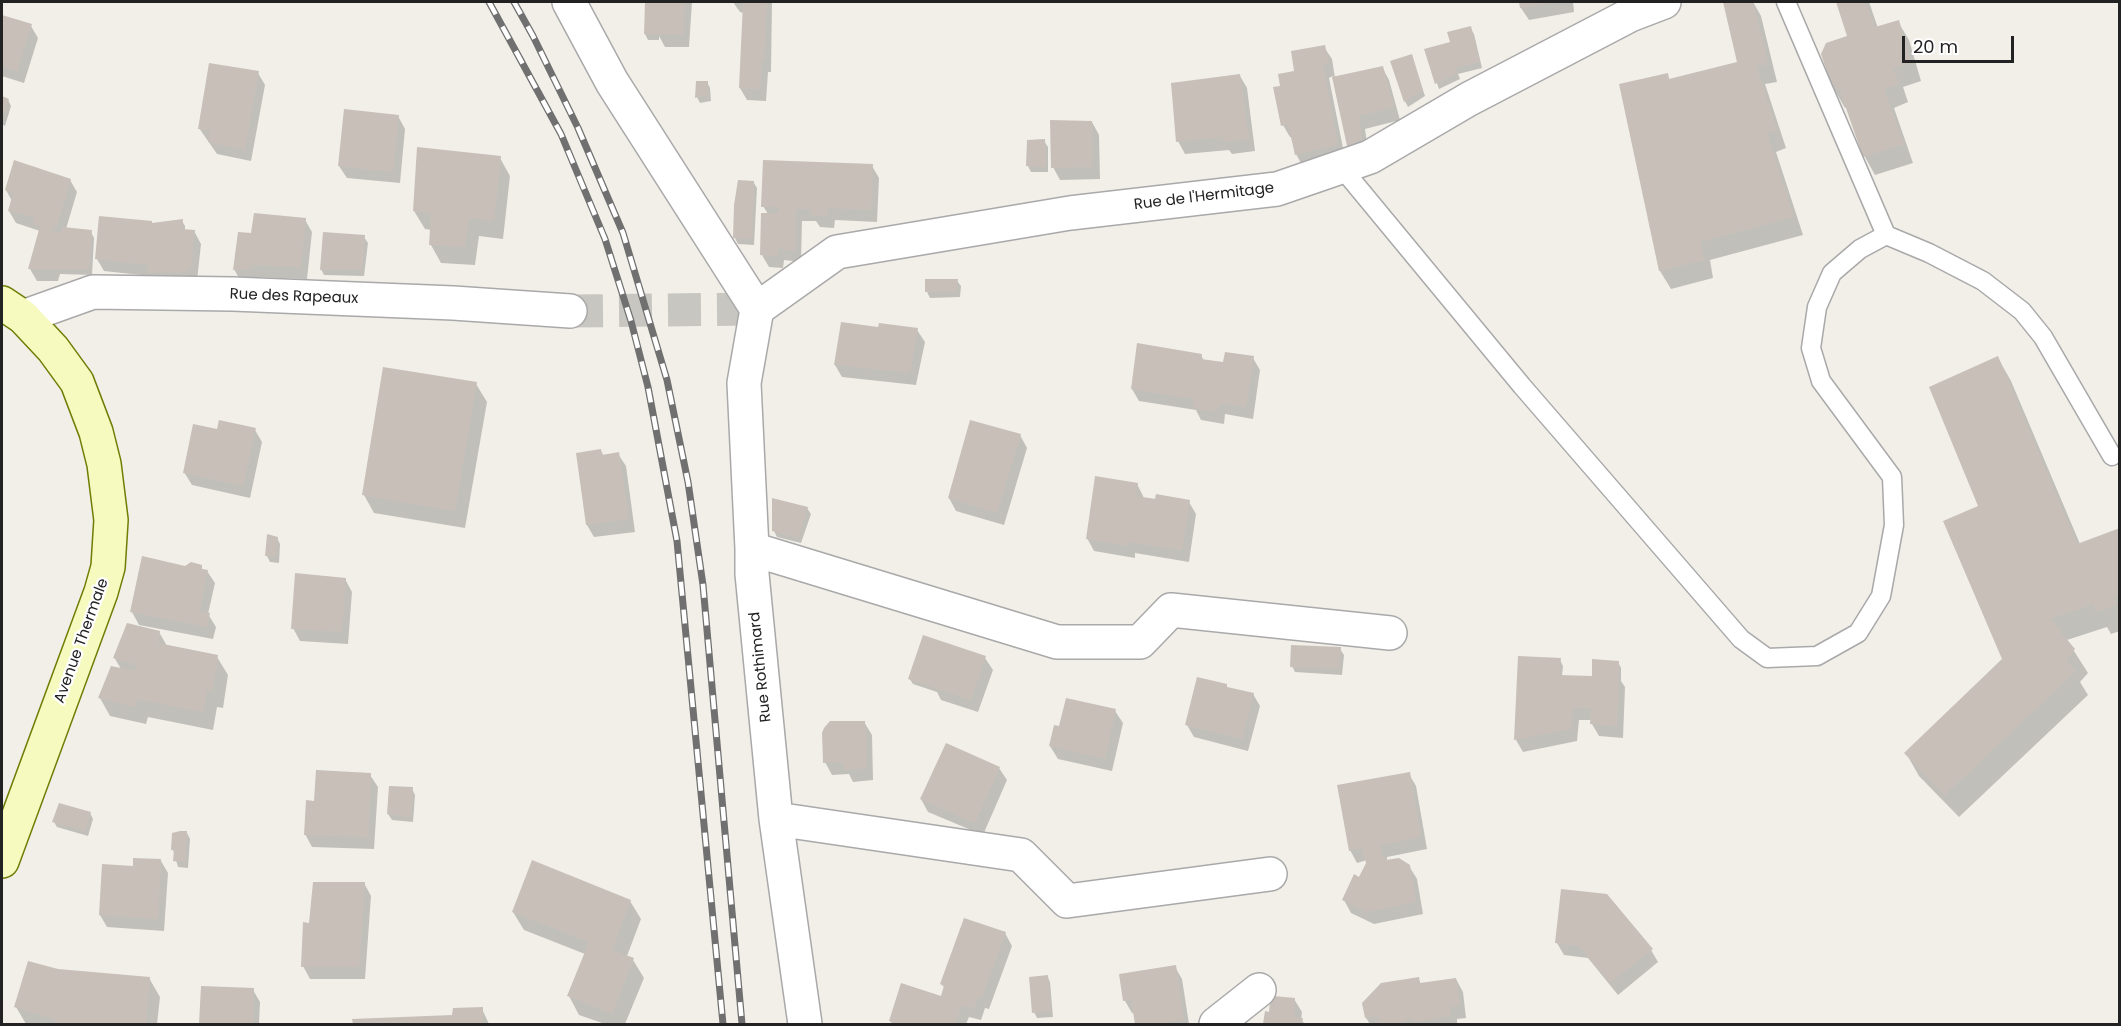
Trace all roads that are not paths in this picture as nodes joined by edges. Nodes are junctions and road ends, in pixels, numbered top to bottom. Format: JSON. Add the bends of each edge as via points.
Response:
{"nodes":[{"id":1,"x":569,"y":2,"type":"edge"},
{"id":2,"x":1664,"y":2,"type":"edge"},
{"id":3,"x":1786,"y":2,"type":"edge"},
{"id":4,"x":1341,"y":167,"type":"junction"},
{"id":5,"x":1886,"y":235,"type":"junction"},
{"id":6,"x":757,"y":309,"type":"junction"},
{"id":7,"x":12,"y":310,"type":"edge"},
{"id":8,"x":570,"y":311,"type":"tunnel mouth"},
{"id":9,"x":2112,"y":456,"type":"dead end"},
{"id":10,"x":752,"y":549,"type":"junction"},
{"id":11,"x":1390,"y":633,"type":"dead end"},
{"id":12,"x":776,"y":819,"type":"junction"},
{"id":13,"x":2,"y":861,"type":"edge"},
{"id":14,"x":1270,"y":874,"type":"dead end"},
{"id":15,"x":1259,"y":990,"type":"dead end"},
{"id":16,"x":805,"y":1024,"type":"edge"},
{"id":17,"x":1216,"y":1024,"type":"edge"}],
"edges":[{"from":1,"to":6,"type":"street","via":[[612,82]]},
{"from":2,"to":4,"type":"street","name":"Rue de l'Hermitage","via":[[1630,15],[1469,99],[1370,157]]},
{"from":3,"to":5,"type":"lane"},
{"from":4,"to":5,"type":"lane","via":[[1522,386],[1741,639],[1767,658],[1817,656],[1858,633],[1881,596],[1894,525],[1892,477],[1821,381],[1811,348],[1817,308],[1832,273],[1860,249]]},
{"from":4,"to":6,"type":"street","name":"Rue de l'Hermitage","via":[[1277,189],[1070,213],[837,252]]},
{"from":5,"to":9,"type":"lane","via":[[1983,281],[2022,311],[2043,337]]},
{"from":6,"to":10,"type":"street","name":"Rue Rothimard","via":[[744,383]]},
{"from":7,"to":8,"type":"street","name":"Rue des Rapeaux","via":[[93,292],[279,296]]},
{"from":7,"to":13,"type":"main road","name":"Avenue Thermale","via":[[59,357],[77,382],[104,464],[111,543],[101,592]]},
{"from":10,"to":11,"type":"street","via":[[1058,642],[1140,642],[1171,610]]},
{"from":10,"to":12,"type":"street","name":"Rue Rothimard"},
{"from":12,"to":14,"type":"street","via":[[1021,855],[1067,901]]},
{"from":12,"to":16,"type":"street","name":"Rue Rothimard"},
{"from":15,"to":17,"type":"street"}]}
